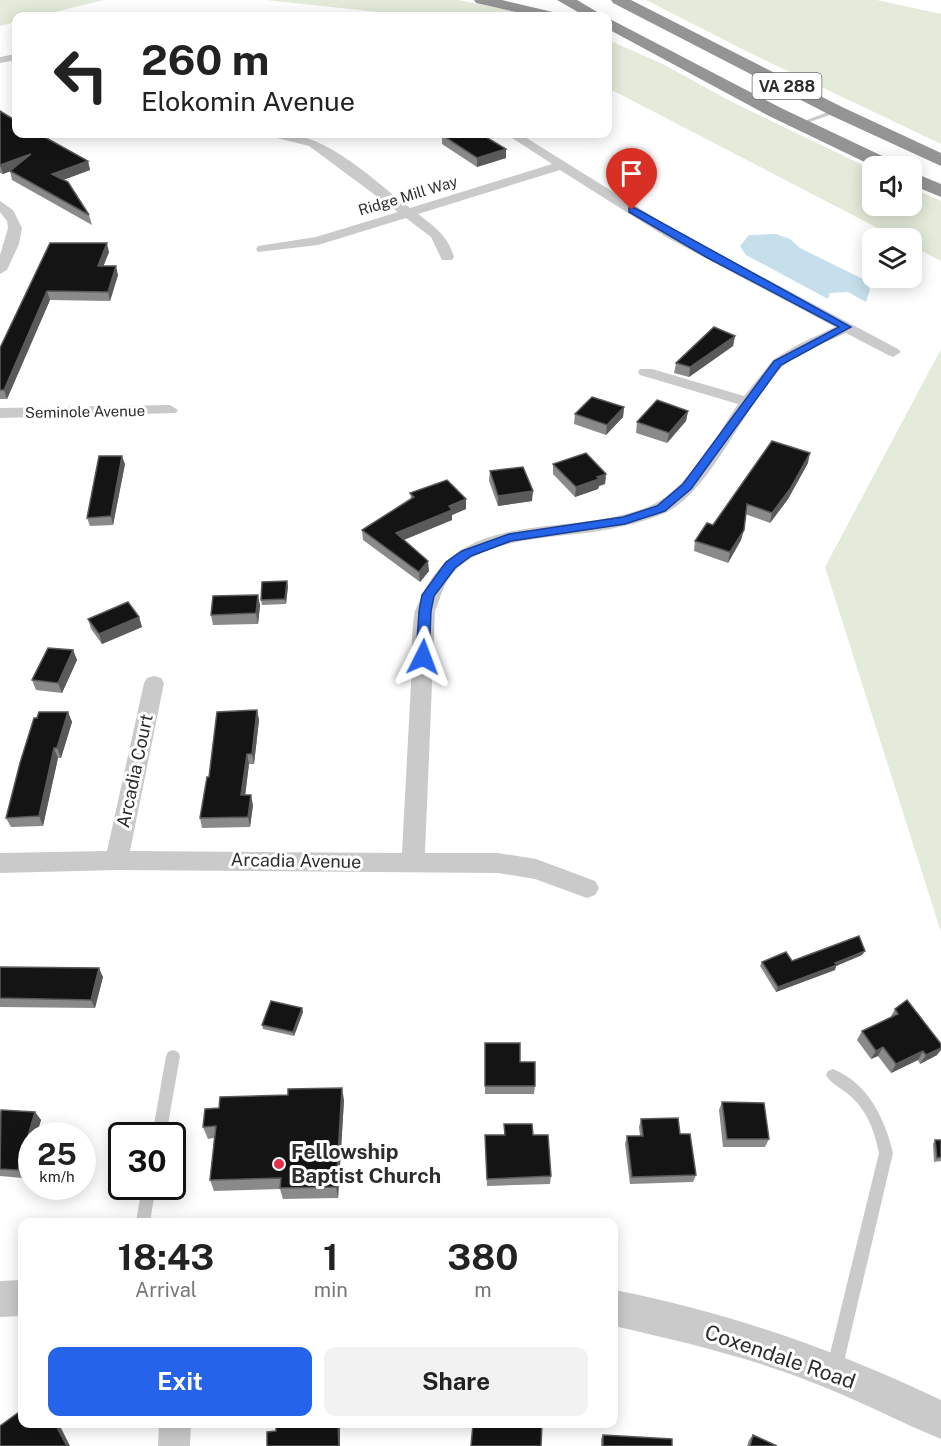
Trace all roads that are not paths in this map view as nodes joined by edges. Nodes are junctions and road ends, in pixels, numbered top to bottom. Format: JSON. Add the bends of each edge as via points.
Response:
{"nodes":[{"id":1,"x":482,"y":0,"type":"edge"},
{"id":2,"x":565,"y":0,"type":"edge"},
{"id":3,"x":619,"y":0,"type":"edge"},
{"id":4,"x":634,"y":5,"type":"edge"},
{"id":5,"x":534,"y":12,"type":"edge"},
{"id":6,"x":588,"y":12,"type":"edge"},
{"id":7,"x":612,"y":25,"type":"edge"},
{"id":8,"x":612,"y":37,"type":"edge"},
{"id":9,"x":693,"y":69,"type":"junction"},
{"id":10,"x":836,"y":111,"type":"junction"},
{"id":11,"x":799,"y":124,"type":"junction"},
{"id":12,"x":297,"y":138,"type":"edge"},
{"id":13,"x":518,"y":138,"type":"edge"},
{"id":14,"x":867,"y":156,"type":"edge"},
{"id":15,"x":939,"y":159,"type":"edge"},
{"id":16,"x":562,"y":165,"type":"junction"},
{"id":17,"x":922,"y":182,"type":"edge"},
{"id":18,"x":941,"y":191,"type":"edge"},
{"id":19,"x":0,"y":206,"type":"edge"},
{"id":20,"x":410,"y":212,"type":"junction"},
{"id":21,"x":263,"y":249,"type":"dead end"},
{"id":22,"x":447,"y":257,"type":"dead end"},
{"id":23,"x":0,"y":270,"type":"edge"},
{"id":24,"x":846,"y":327,"type":"junction"},
{"id":25,"x":893,"y":352,"type":"dead end"},
{"id":26,"x":646,"y":372,"type":"dead end"},
{"id":27,"x":748,"y":402,"type":"junction"},
{"id":28,"x":170,"y":410,"type":"dead end"},
{"id":29,"x":0,"y":413,"type":"edge"},
{"id":30,"x":154,"y":683,"type":"dead end"},
{"id":31,"x":116,"y":860,"type":"junction"},
{"id":32,"x":413,"y":862,"type":"junction"},
{"id":33,"x":0,"y":863,"type":"edge"},
{"id":34,"x":587,"y":888,"type":"dead end"},
{"id":35,"x":173,"y":1056,"type":"dead end"},
{"id":36,"x":833,"y":1075,"type":"dead end"},
{"id":37,"x":161,"y":1122,"type":"edge"},
{"id":38,"x":147,"y":1200,"type":"edge"},
{"id":39,"x":144,"y":1218,"type":"edge"},
{"id":40,"x":18,"y":1298,"type":"edge"},
{"id":41,"x":0,"y":1299,"type":"edge"},
{"id":42,"x":618,"y":1309,"type":"edge"},
{"id":43,"x":834,"y":1373,"type":"junction"},
{"id":44,"x":941,"y":1420,"type":"edge"},
{"id":45,"x":176,"y":1428,"type":"edge"},
{"id":46,"x":174,"y":1446,"type":"edge"}],
"edges":[{"from":1,"to":5,"type":"highway"},
{"from":2,"to":6,"type":"highway"},
{"from":3,"to":4,"type":"highway","number":"VA 288"},
{"from":4,"to":10,"type":"highway","number":"VA 288"},
{"from":7,"to":9,"type":"highway","number":"VA 288"},
{"from":8,"to":9,"type":"highway"},
{"from":9,"to":11,"type":"highway","number":"VA 288"},
{"from":10,"to":11,"type":"lane"},
{"from":10,"to":15,"type":"highway","number":"VA 288"},
{"from":11,"to":14,"type":"highway","number":"VA 288"},
{"from":12,"to":20,"type":"street","via":[[323,149]]},
{"from":13,"to":16,"type":"street"},
{"from":16,"to":20,"type":"street","name":"Ridge Mill Way"},
{"from":16,"to":24,"type":"street","via":[[671,234]]},
{"from":17,"to":18,"type":"highway"},
{"from":19,"to":23,"type":"street","via":[[14,218],[16,227]]},
{"from":20,"to":21,"type":"street","name":"Ridge Mill Way","via":[[306,244]]},
{"from":20,"to":22,"type":"street","via":[[440,238]]},
{"from":24,"to":25,"type":"street"},
{"from":24,"to":27,"type":"street","via":[[778,363]]},
{"from":26,"to":27,"type":"street"},
{"from":27,"to":32,"type":"street","via":[[687,487],[661,508],[625,520],[509,537],[467,554],[437,580],[425,611]]},
{"from":28,"to":29,"type":"street","name":"Seminole Avenue"},
{"from":30,"to":31,"type":"street","name":"Arcadia Court"},
{"from":31,"to":32,"type":"street","name":"Arcadia Avenue"},
{"from":31,"to":33,"type":"street","name":"Arcadia Avenue"},
{"from":32,"to":34,"type":"street","name":"Arcadia Avenue","via":[[516,864]]},
{"from":35,"to":37,"type":"lane"},
{"from":36,"to":43,"type":"lane","via":[[853,1088],[870,1107],[881,1129],[886,1153]]},
{"from":38,"to":39,"type":"lane"},
{"from":40,"to":41,"type":"street"},
{"from":42,"to":43,"type":"street","name":"Coxendale Road","via":[[748,1342]]},
{"from":43,"to":44,"type":"street","name":"Coxendale Road"},
{"from":45,"to":46,"type":"street"}]}
